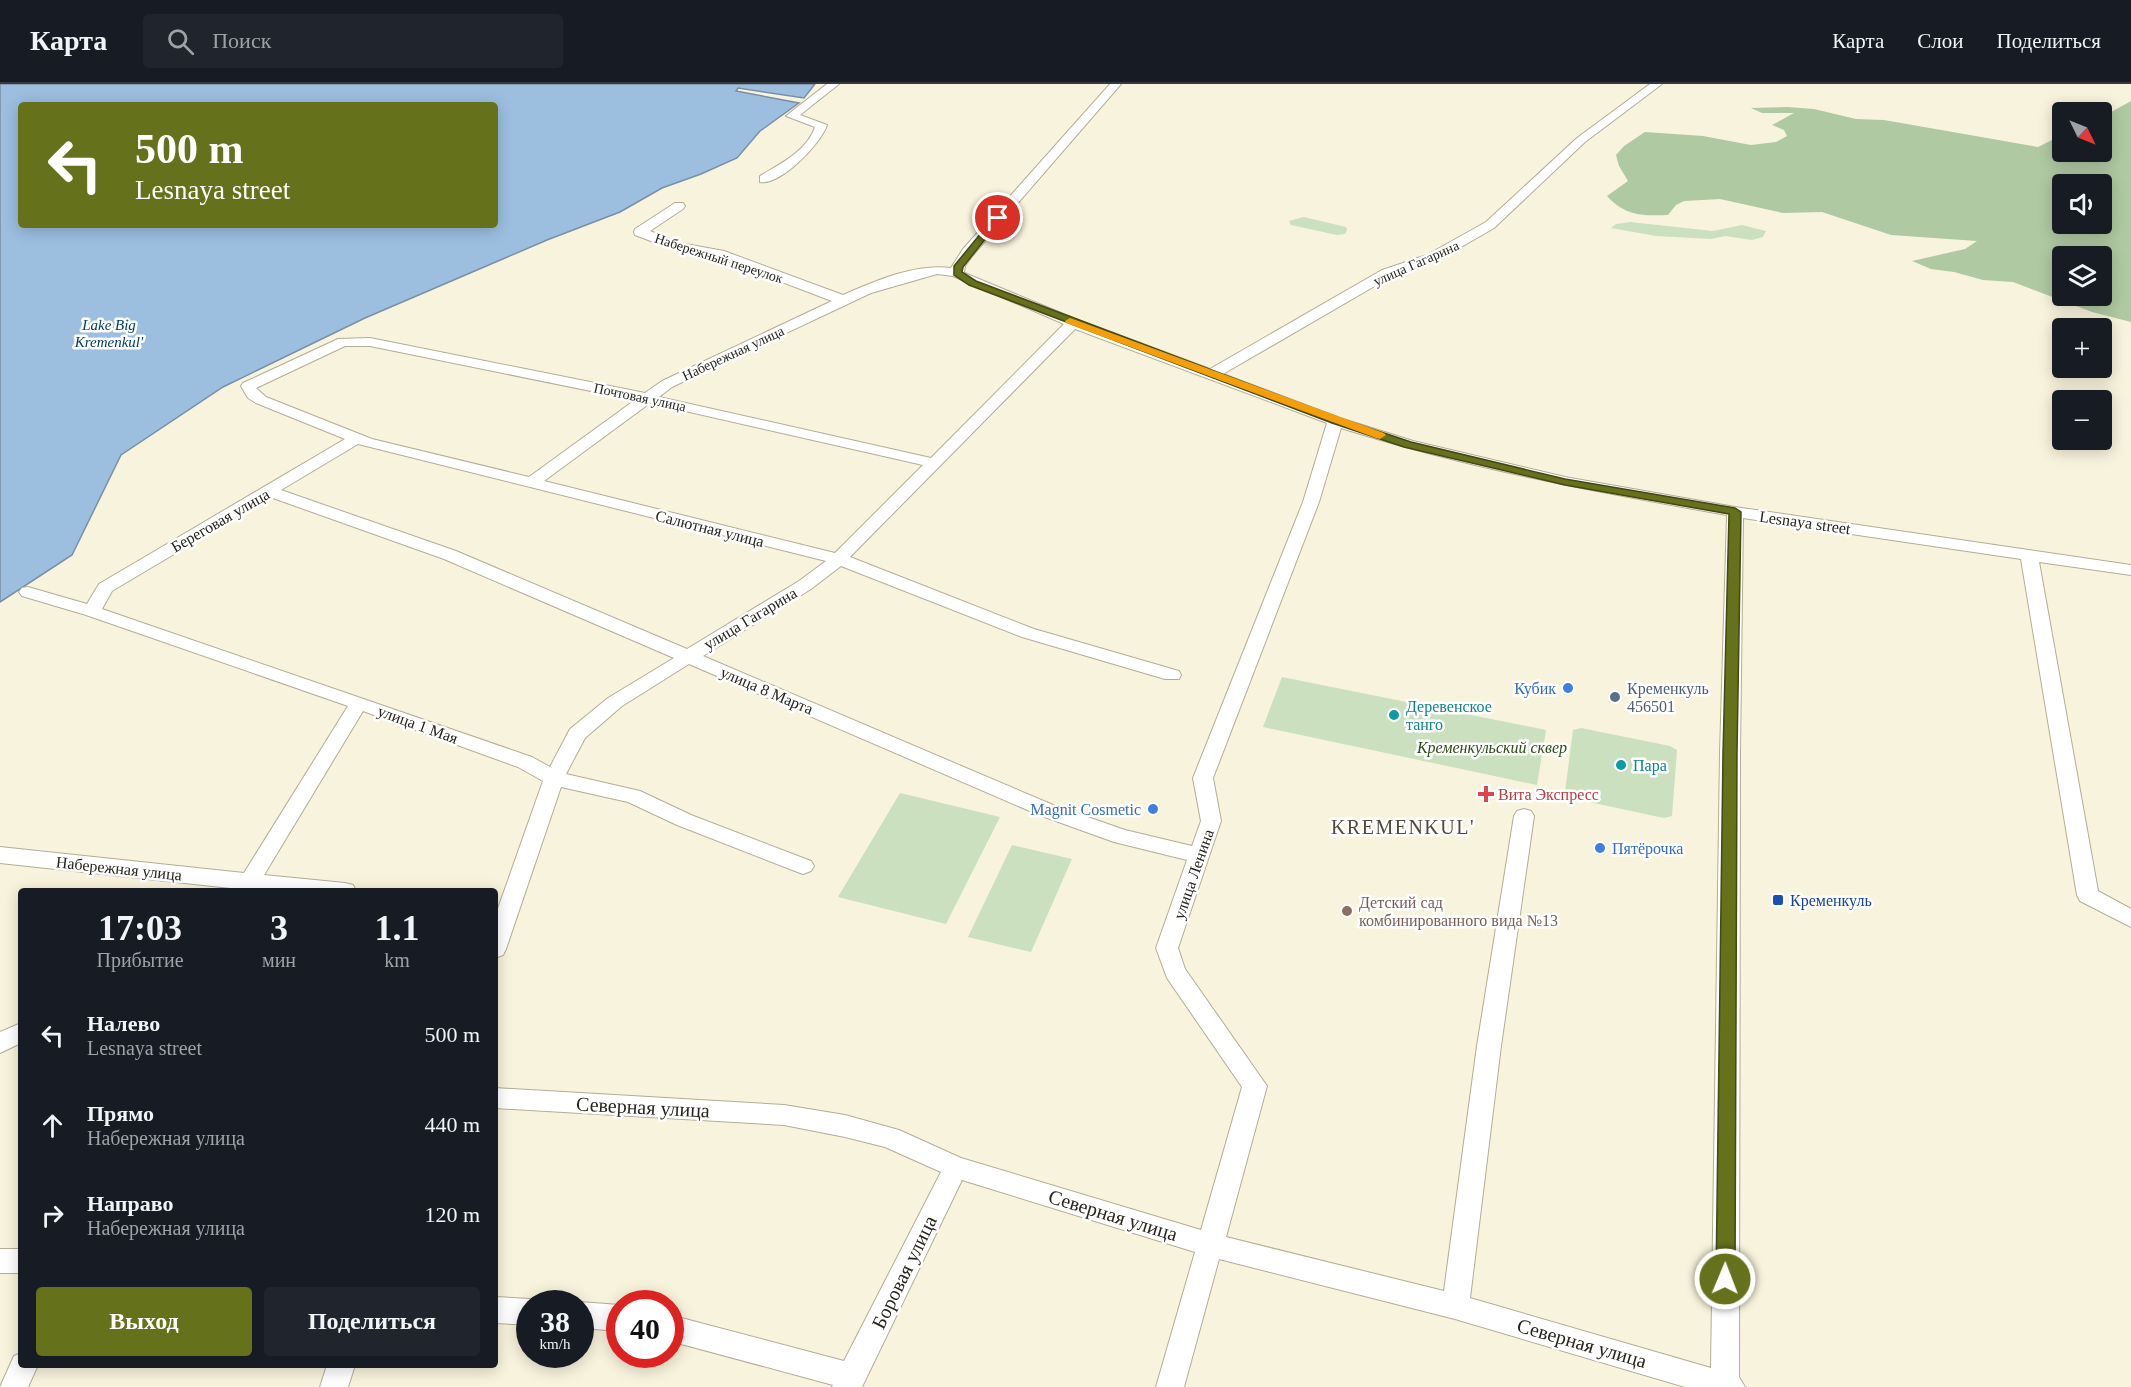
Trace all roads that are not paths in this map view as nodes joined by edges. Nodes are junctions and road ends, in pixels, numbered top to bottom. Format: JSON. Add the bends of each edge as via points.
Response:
{"nodes":[{"id":1,"x":834,"y":84,"type":"edge"},
{"id":2,"x":1116,"y":84,"type":"edge"},
{"id":3,"x":1657,"y":84,"type":"edge"},
{"id":4,"x":764,"y":179,"type":"dead end"},
{"id":5,"x":679,"y":206,"type":"dead end"},
{"id":6,"x":957,"y":273,"type":"junction"},
{"id":7,"x":843,"y":300,"type":"junction"},
{"id":8,"x":1073,"y":323,"type":"junction"},
{"id":9,"x":343,"y":342,"type":"joint"},
{"id":10,"x":1213,"y":374,"type":"junction"},
{"id":11,"x":646,"y":398,"type":"junction"},
{"id":12,"x":1335,"y":421,"type":"junction"},
{"id":13,"x":357,"y":438,"type":"junction"},
{"id":14,"x":934,"y":463,"type":"junction"},
{"id":15,"x":531,"y":483,"type":"junction"},
{"id":16,"x":268,"y":492,"type":"junction"},
{"id":17,"x":1735,"y":512,"type":"junction"},
{"id":18,"x":2029,"y":555,"type":"junction"},
{"id":19,"x":839,"y":559,"type":"junction"},
{"id":20,"x":2131,"y":570,"type":"edge"},
{"id":21,"x":28,"y":592,"type":"dead end"},
{"id":22,"x":92,"y":611,"type":"junction"},
{"id":23,"x":688,"y":656,"type":"junction"},
{"id":24,"x":1172,"y":675,"type":"dead end"},
{"id":25,"x":359,"y":703,"type":"junction"},
{"id":26,"x":565,"y":758,"type":"junction"},
{"id":27,"x":525,"y":762,"type":"junction"},
{"id":28,"x":554,"y":778,"type":"junction"},
{"id":29,"x":1524,"y":816,"type":"dead end"},
{"id":30,"x":0,"y":855,"type":"edge"},
{"id":31,"x":1200,"y":856,"type":"junction"},
{"id":32,"x":803,"y":866,"type":"dead end"},
{"id":33,"x":257,"y":885,"type":"edge"},
{"id":34,"x":301,"y":888,"type":"edge"},
{"id":35,"x":504,"y":897,"type":"edge"},
{"id":36,"x":2131,"y":919,"type":"edge"},
{"id":37,"x":498,"y":932,"type":"edge"},
{"id":38,"x":18,"y":1034,"type":"edge"},
{"id":39,"x":0,"y":1043,"type":"edge"},
{"id":40,"x":498,"y":1098,"type":"edge"},
{"id":41,"x":956,"y":1167,"type":"junction"},
{"id":42,"x":1210,"y":1245,"type":"junction"},
{"id":43,"x":0,"y":1261,"type":"edge"},
{"id":44,"x":18,"y":1262,"type":"edge"},
{"id":45,"x":1455,"y":1306,"type":"junction"},
{"id":46,"x":498,"y":1310,"type":"edge"},
{"id":47,"x":516,"y":1311,"type":"edge"},
{"id":48,"x":684,"y":1332,"type":"edge"},
{"id":49,"x":22,"y":1368,"type":"edge"},
{"id":50,"x":340,"y":1368,"type":"edge"},
{"id":51,"x":849,"y":1382,"type":"edge"},
{"id":52,"x":1727,"y":1386,"type":"edge"},
{"id":53,"x":13,"y":1387,"type":"edge"},
{"id":54,"x":334,"y":1387,"type":"edge"},
{"id":55,"x":1170,"y":1387,"type":"edge"}],
"edges":[{"from":1,"to":4,"type":"street","via":[[792,116],[821,125],[820,136]]},
{"from":2,"to":6,"type":"street","via":[[968,252]]},
{"from":3,"to":10,"type":"street","name":"улица Гагарина","via":[[1581,140],[1490,225],[1432,258],[1387,273]]},
{"from":5,"to":7,"type":"street","name":"Набережный переулок","via":[[640,231]]},
{"from":6,"to":7,"type":"street","name":"Набережная улица","via":[[938,270],[909,276]]},
{"from":6,"to":8,"type":"street","name":"Набережная улица"},
{"from":7,"to":11,"type":"street","name":"Набережная улица","via":[[667,384]]},
{"from":8,"to":10,"type":"street","name":"Lesnaya street"},
{"from":8,"to":14,"type":"street","name":"улица Гагарина"},
{"from":9,"to":11,"type":"street","name":"Почтовая улица","via":[[370,342]]},
{"from":9,"to":13,"type":"street","name":"Салютная улица","via":[[248,387],[261,400]]},
{"from":10,"to":12,"type":"street","name":"Lesnaya street"},
{"from":11,"to":14,"type":"street","name":"Почтовая улица"},
{"from":11,"to":15,"type":"street","name":"Набережная улица"},
{"from":12,"to":17,"type":"street","name":"Lesnaya street","via":[[1407,444],[1546,478]]},
{"from":12,"to":31,"type":"street","name":"улица Ленина","via":[[1311,502],[1203,778],[1211,822]]},
{"from":13,"to":15,"type":"street","name":"Салютная улица"},
{"from":13,"to":16,"type":"street","name":"Береговая улица"},
{"from":14,"to":19,"type":"street","name":"улица Гагарина"},
{"from":15,"to":19,"type":"street","name":"Салютная улица"},
{"from":16,"to":22,"type":"street","name":"Береговая улица","via":[[105,588]]},
{"from":16,"to":23,"type":"street","name":"улица 8 Марта","via":[[450,555]]},
{"from":17,"to":18,"type":"street","name":"Lesnaya street"},
{"from":17,"to":52,"type":"street"},
{"from":18,"to":20,"type":"street","name":"Lesnaya street"},
{"from":18,"to":36,"type":"street","via":[[2088,895]]},
{"from":19,"to":23,"type":"street","name":"улица Гагарина","via":[[805,585]]},
{"from":19,"to":24,"type":"street","name":"Салютная улица","via":[[1028,633]]},
{"from":21,"to":22,"type":"street","name":"улица 1 Мая"},
{"from":22,"to":25,"type":"street","name":"улица 1 Мая"},
{"from":23,"to":26,"type":"street","name":"улица Гагарина","via":[[615,702],[577,734]]},
{"from":23,"to":31,"type":"street","name":"улица 8 Марта","via":[[1046,810],[1121,837]]},
{"from":25,"to":27,"type":"street","name":"улица 1 Мая"},
{"from":25,"to":33,"type":"street"},
{"from":26,"to":27,"type":"street"},
{"from":26,"to":28,"type":"street","name":"улица Гагарина"},
{"from":27,"to":28,"type":"street","name":"улица 1 Мая"},
{"from":28,"to":32,"type":"street","name":"улица 1 Мая","via":[[633,796]]},
{"from":28,"to":35,"type":"street","name":"улица Гагарина"},
{"from":29,"to":45,"type":"street"},
{"from":30,"to":33,"type":"street","name":"Набережная улица"},
{"from":31,"to":42,"type":"street","name":"улица Ленина","via":[[1167,948],[1175,972],[1255,1086]]},
{"from":33,"to":34,"type":"street","name":"Набережная улица"},
{"from":35,"to":37,"type":"street","name":"улица Гагарина"},
{"from":38,"to":39,"type":"street"},
{"from":40,"to":41,"type":"street","name":"Северная улица","via":[[784,1115],[845,1125],[890,1138]]},
{"from":41,"to":42,"type":"street","name":"Северная улица"},
{"from":41,"to":51,"type":"street","name":"Боровая улица"},
{"from":42,"to":45,"type":"street","name":"Северная улица"},
{"from":42,"to":55,"type":"street"},
{"from":43,"to":44,"type":"street"},
{"from":45,"to":52,"type":"street","name":"Северная улица"},
{"from":46,"to":47,"type":"street"},
{"from":48,"to":51,"type":"street","name":"Боровая улица"},
{"from":49,"to":53,"type":"street"},
{"from":50,"to":54,"type":"street"}]}
